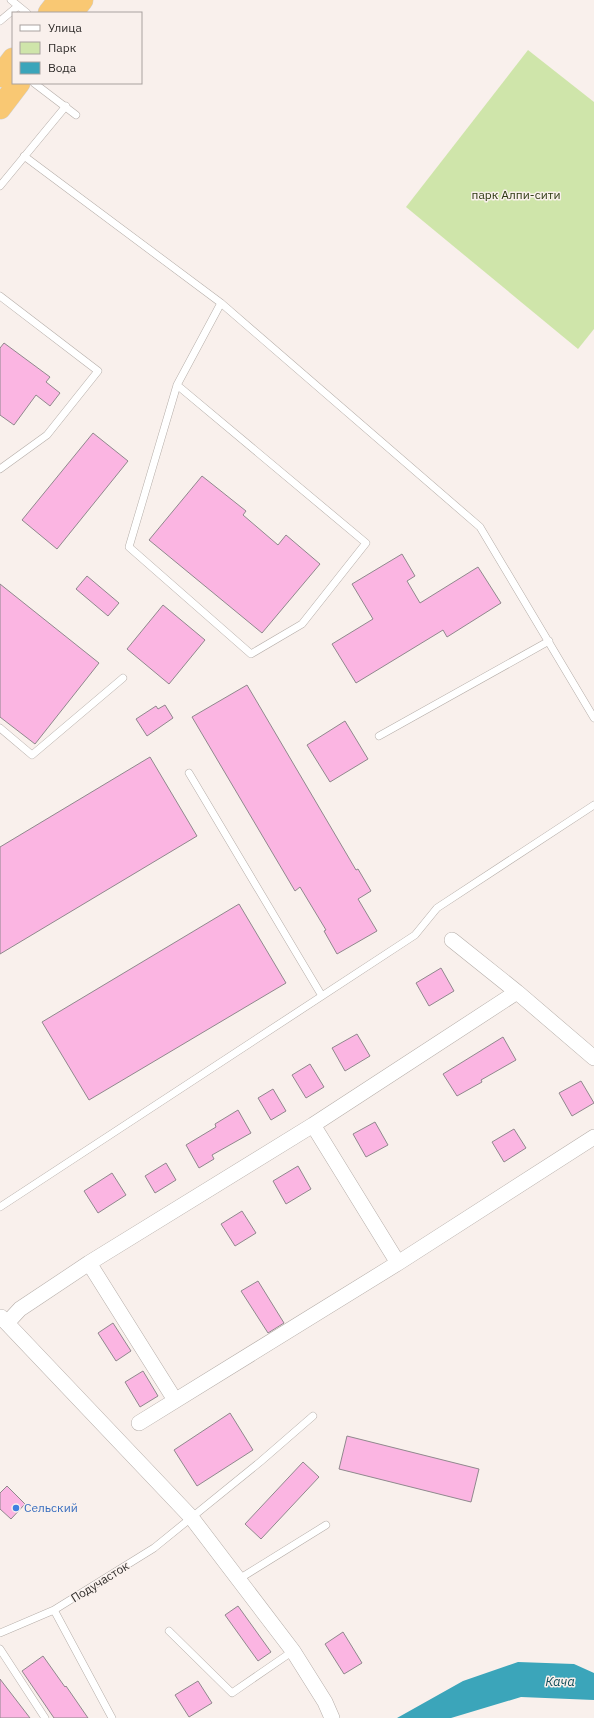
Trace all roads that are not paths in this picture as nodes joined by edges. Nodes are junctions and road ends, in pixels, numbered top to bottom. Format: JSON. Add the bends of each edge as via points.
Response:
{"nodes":[{"id":1,"x":11,"y":0,"type":"edge"},
{"id":2,"x":59,"y":0,"type":"edge"},
{"id":3,"x":82,"y":0,"type":"edge"},
{"id":4,"x":18,"y":6,"type":"junction"},
{"id":5,"x":26,"y":12,"type":"edge"},
{"id":6,"x":50,"y":12,"type":"edge"},
{"id":7,"x":73,"y":12,"type":"edge"},
{"id":8,"x":0,"y":21,"type":"edge"},
{"id":9,"x":12,"y":60,"type":"edge"},
{"id":10,"x":0,"y":76,"type":"edge"},
{"id":11,"x":18,"y":84,"type":"edge"},
{"id":12,"x":35,"y":84,"type":"edge"},
{"id":13,"x":66,"y":106,"type":"junction"},
{"id":14,"x":0,"y":108,"type":"edge"},
{"id":15,"x":76,"y":115,"type":"dead end"},
{"id":16,"x":24,"y":156,"type":"junction"},
{"id":17,"x":0,"y":186,"type":"edge"},
{"id":18,"x":0,"y":296,"type":"edge"},
{"id":19,"x":221,"y":303,"type":"junction"},
{"id":20,"x":177,"y":385,"type":"junction"},
{"id":21,"x":0,"y":469,"type":"edge"},
{"id":22,"x":548,"y":641,"type":"junction"},
{"id":23,"x":123,"y":678,"type":"dead end"},
{"id":24,"x":594,"y":718,"type":"edge"},
{"id":25,"x":0,"y":728,"type":"edge"},
{"id":26,"x":379,"y":736,"type":"dead end"},
{"id":27,"x":189,"y":773,"type":"dead end"},
{"id":28,"x":594,"y":805,"type":"edge"},
{"id":29,"x":452,"y":940,"type":"dead end"},
{"id":30,"x":517,"y":992,"type":"junction"},
{"id":31,"x":322,"y":996,"type":"junction"},
{"id":32,"x":594,"y":1058,"type":"edge"},
{"id":33,"x":313,"y":1125,"type":"junction"},
{"id":34,"x":594,"y":1137,"type":"edge"},
{"id":35,"x":0,"y":1207,"type":"edge"},
{"id":36,"x":398,"y":1263,"type":"junction"},
{"id":37,"x":89,"y":1264,"type":"junction"},
{"id":38,"x":3,"y":1320,"type":"edge"},
{"id":39,"x":175,"y":1400,"type":"junction"},
{"id":40,"x":313,"y":1416,"type":"dead end"},
{"id":41,"x":138,"y":1423,"type":"dead end"},
{"id":42,"x":191,"y":1517,"type":"junction"},
{"id":43,"x":326,"y":1525,"type":"dead end"},
{"id":44,"x":239,"y":1579,"type":"junction"},
{"id":45,"x":54,"y":1610,"type":"junction"},
{"id":46,"x":169,"y":1631,"type":"dead end"},
{"id":47,"x":0,"y":1633,"type":"edge"},
{"id":48,"x":0,"y":1649,"type":"edge"},
{"id":49,"x":293,"y":1650,"type":"junction"},
{"id":50,"x":45,"y":1718,"type":"edge"},
{"id":51,"x":112,"y":1718,"type":"edge"},
{"id":52,"x":332,"y":1718,"type":"edge"}],
"edges":[{"from":1,"to":4,"type":"lane"},
{"from":2,"to":6,"type":"highway"},
{"from":3,"to":7,"type":"highway"},
{"from":4,"to":5,"type":"lane"},
{"from":4,"to":8,"type":"lane"},
{"from":9,"to":10,"type":"highway"},
{"from":11,"to":14,"type":"highway"},
{"from":12,"to":13,"type":"lane"},
{"from":13,"to":15,"type":"lane"},
{"from":13,"to":16,"type":"lane"},
{"from":16,"to":17,"type":"lane"},
{"from":16,"to":19,"type":"lane"},
{"from":18,"to":21,"type":"lane","via":[[98,371],[47,435]]},
{"from":19,"to":20,"type":"lane"},
{"from":19,"to":22,"type":"lane","via":[[480,527]]},
{"from":20,"to":20,"type":"lane","via":[[129,547],[251,654],[302,624],[366,543]]},
{"from":22,"to":24,"type":"lane"},
{"from":22,"to":26,"type":"lane"},
{"from":23,"to":25,"type":"lane","via":[[32,755]]},
{"from":27,"to":31,"type":"lane"},
{"from":28,"to":31,"type":"lane","via":[[437,908],[415,935]]},
{"from":29,"to":30,"type":"street"},
{"from":30,"to":32,"type":"street"},
{"from":30,"to":33,"type":"street"},
{"from":31,"to":35,"type":"lane"},
{"from":33,"to":36,"type":"street"},
{"from":33,"to":37,"type":"street"},
{"from":34,"to":36,"type":"street"},
{"from":36,"to":39,"type":"street"},
{"from":37,"to":38,"type":"street"},
{"from":37,"to":39,"type":"street"},
{"from":38,"to":42,"type":"street"},
{"from":39,"to":41,"type":"street"},
{"from":40,"to":42,"type":"lane","name":"Подучасток"},
{"from":42,"to":44,"type":"street"},
{"from":42,"to":45,"type":"lane","name":"Подучасток","via":[[154,1548]]},
{"from":43,"to":44,"type":"lane"},
{"from":44,"to":49,"type":"street"},
{"from":45,"to":47,"type":"lane","name":"Подучасток"},
{"from":45,"to":51,"type":"lane"},
{"from":46,"to":49,"type":"lane","via":[[232,1693]]},
{"from":48,"to":50,"type":"lane"},
{"from":49,"to":52,"type":"street"}]}
